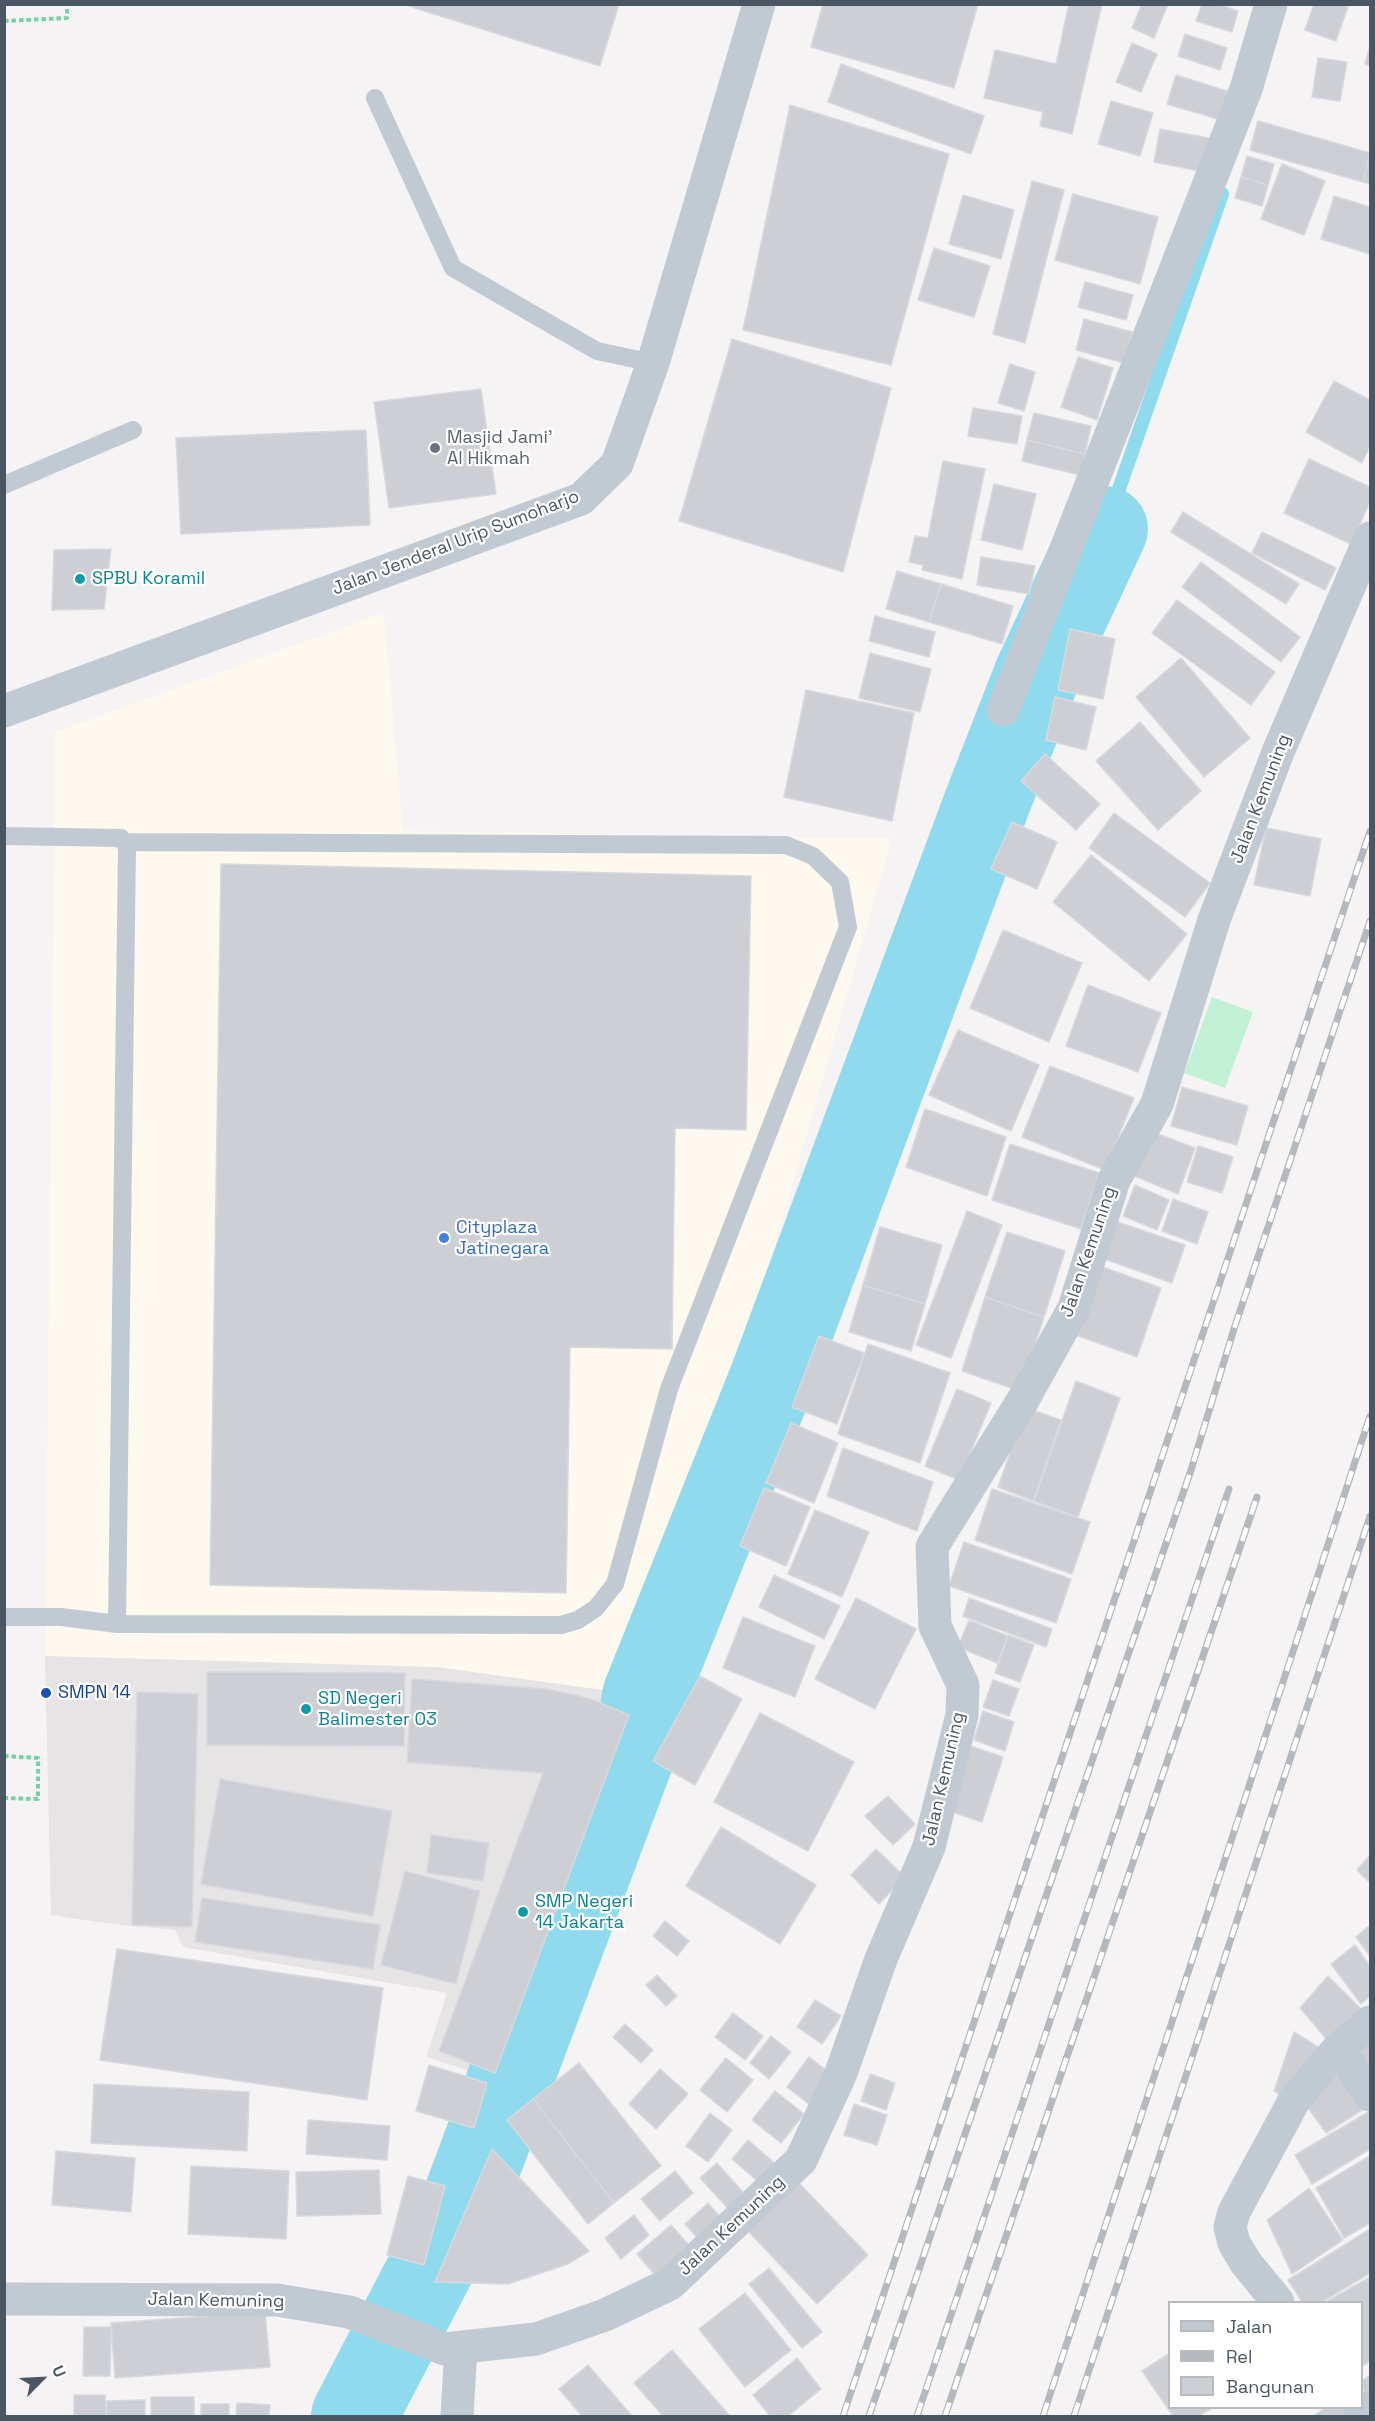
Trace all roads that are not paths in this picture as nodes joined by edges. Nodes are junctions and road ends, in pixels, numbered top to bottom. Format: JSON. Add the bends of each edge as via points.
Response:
{"nodes":[{"id":1,"x":759,"y":4,"type":"edge"},
{"id":2,"x":1272,"y":4,"type":"edge"},
{"id":3,"x":375,"y":98,"type":"dead end"},
{"id":4,"x":653,"y":363,"type":"junction"},
{"id":5,"x":133,"y":430,"type":"dead end"},
{"id":6,"x":4,"y":485,"type":"edge"},
{"id":7,"x":1371,"y":538,"type":"edge"},
{"id":8,"x":1003,"y":710,"type":"dead end"},
{"id":9,"x":4,"y":711,"type":"edge"},
{"id":10,"x":4,"y":836,"type":"edge"},
{"id":11,"x":125,"y":842,"type":"junction"},
{"id":12,"x":4,"y":1617,"type":"edge"},
{"id":13,"x":117,"y":1624,"type":"junction"},
{"id":14,"x":1371,"y":2022,"type":"edge"},
{"id":15,"x":1338,"y":2049,"type":"junction"},
{"id":16,"x":1371,"y":2095,"type":"edge"},
{"id":17,"x":4,"y":2299,"type":"edge"},
{"id":18,"x":1277,"y":2301,"type":"edge"},
{"id":19,"x":453,"y":2348,"type":"junction"},
{"id":20,"x":457,"y":2416,"type":"edge"}],
"edges":[{"from":1,"to":4,"type":"street","name":"Jalan Jenderal Urip Sumoharjo"},
{"from":2,"to":8,"type":"street","via":[[1241,100]]},
{"from":3,"to":4,"type":"lane","via":[[453,268],[597,351]]},
{"from":4,"to":9,"type":"street","name":"Jalan Jenderal Urip Sumoharjo","via":[[617,464],[581,499]]},
{"from":5,"to":6,"type":"lane"},
{"from":7,"to":19,"type":"street","name":"Jalan Kemuning","via":[[1274,763],[1214,920],[1157,1104],[1114,1180],[1074,1308],[1023,1400],[932,1547],[934,1626],[963,1685],[962,1716],[929,1847],[881,1959],[841,2073],[801,2160],[670,2284],[605,2315],[536,2339]]},
{"from":10,"to":11,"type":"lane","via":[[121,838]]},
{"from":11,"to":13,"type":"lane"},
{"from":11,"to":13,"type":"lane","via":[[786,845],[813,856],[840,882],[848,927],[669,1389],[615,1584],[596,1608],[579,1620],[561,1625]]},
{"from":12,"to":13,"type":"lane","via":[[61,1617]]},
{"from":14,"to":15,"type":"street"},
{"from":15,"to":16,"type":"street"},
{"from":15,"to":18,"type":"street","via":[[1295,2099],[1234,2212],[1230,2227],[1246,2263]]},
{"from":17,"to":19,"type":"street","name":"Jalan Kemuning","via":[[277,2300],[349,2312]]},
{"from":19,"to":20,"type":"street"}]}
